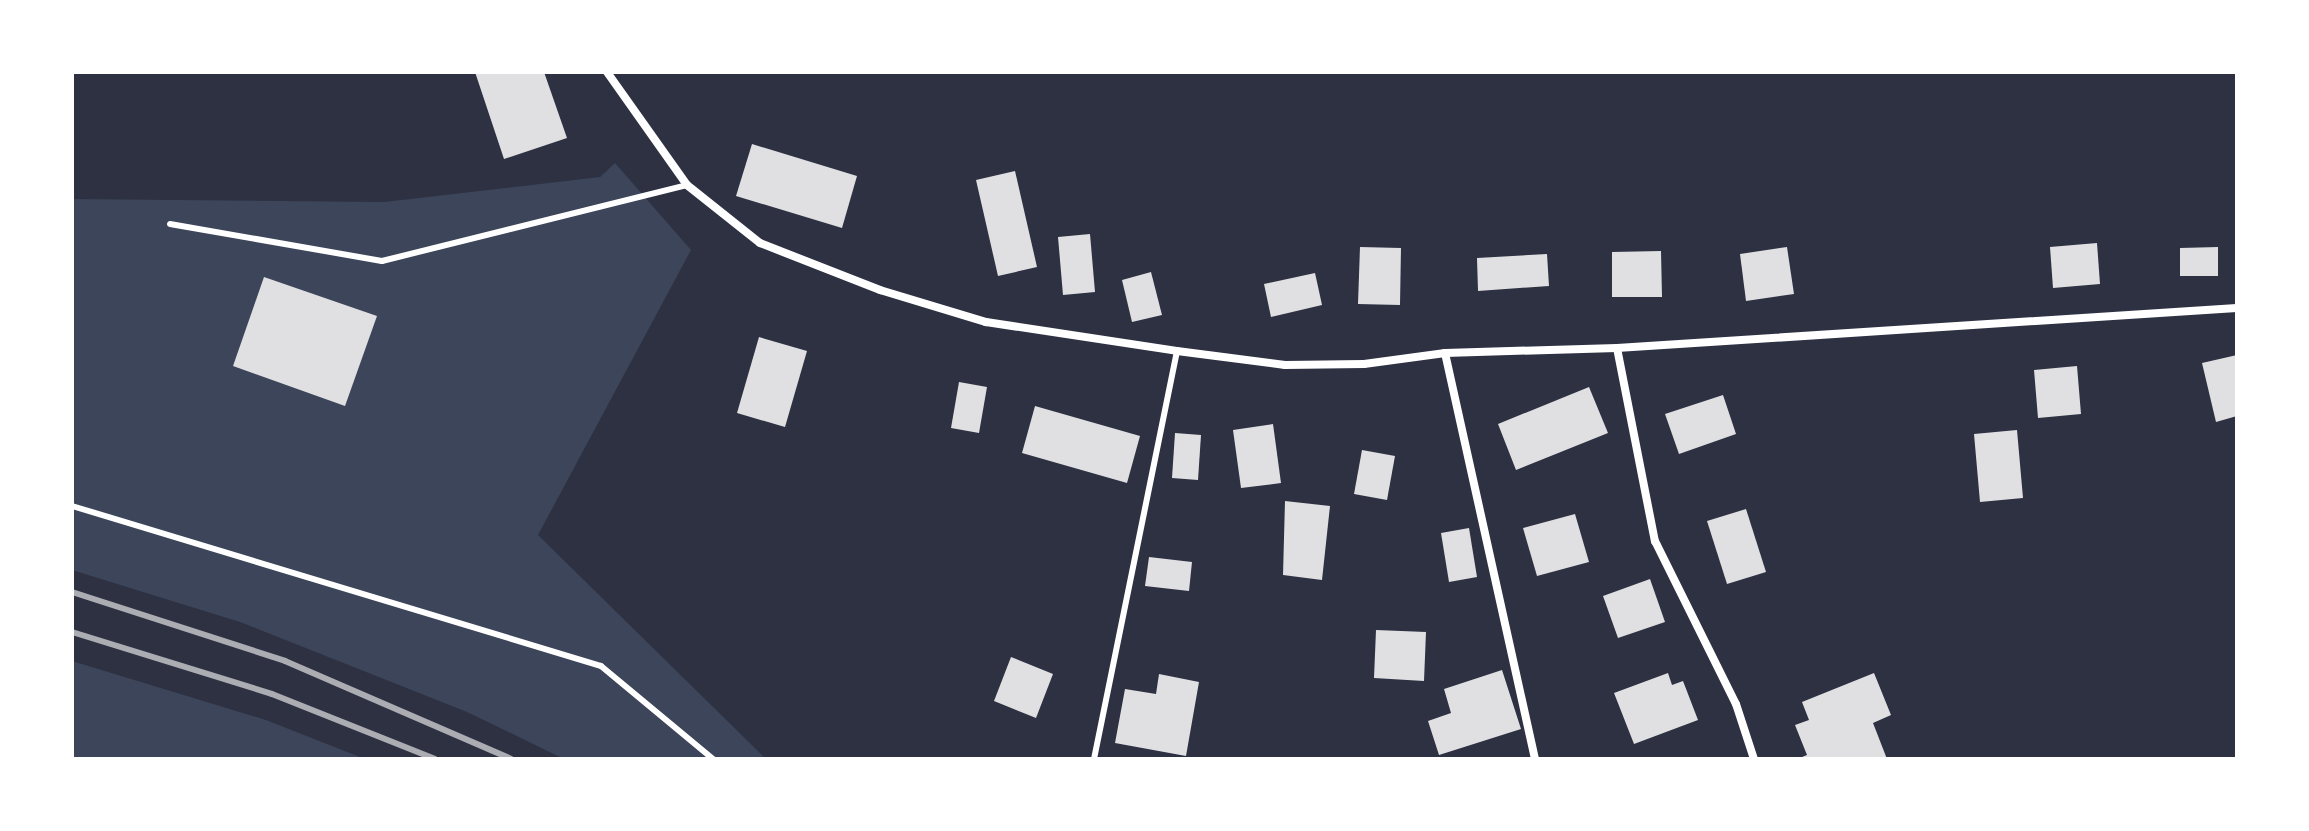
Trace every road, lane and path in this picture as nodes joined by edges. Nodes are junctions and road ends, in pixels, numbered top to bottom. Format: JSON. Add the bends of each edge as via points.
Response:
{"nodes":[{"id":1,"x":607,"y":72,"type":"edge"},
{"id":2,"x":687,"y":185,"type":"junction"},
{"id":3,"x":170,"y":224,"type":"dead end"},
{"id":4,"x":2237,"y":308,"type":"edge"},
{"id":5,"x":1617,"y":348,"type":"junction"},
{"id":6,"x":1177,"y":351,"type":"junction"},
{"id":7,"x":1445,"y":353,"type":"junction"},
{"id":8,"x":72,"y":506,"type":"edge"},
{"id":9,"x":713,"y":759,"type":"edge"},
{"id":10,"x":1094,"y":759,"type":"edge"},
{"id":11,"x":1535,"y":759,"type":"edge"},
{"id":12,"x":1754,"y":759,"type":"edge"}],
"edges":[{"from":1,"to":2,"type":"street"},
{"from":2,"to":3,"type":"lane","via":[[382,261]]},
{"from":2,"to":6,"type":"street","via":[[760,243],[880,290],[986,322]]},
{"from":4,"to":5,"type":"street"},
{"from":5,"to":7,"type":"street"},
{"from":5,"to":12,"type":"street","via":[[1655,541],[1736,704]]},
{"from":6,"to":7,"type":"street","via":[[1285,365],[1364,364]]},
{"from":6,"to":10,"type":"lane"},
{"from":7,"to":11,"type":"street"},
{"from":8,"to":9,"type":"lane","via":[[601,666]]}]}
